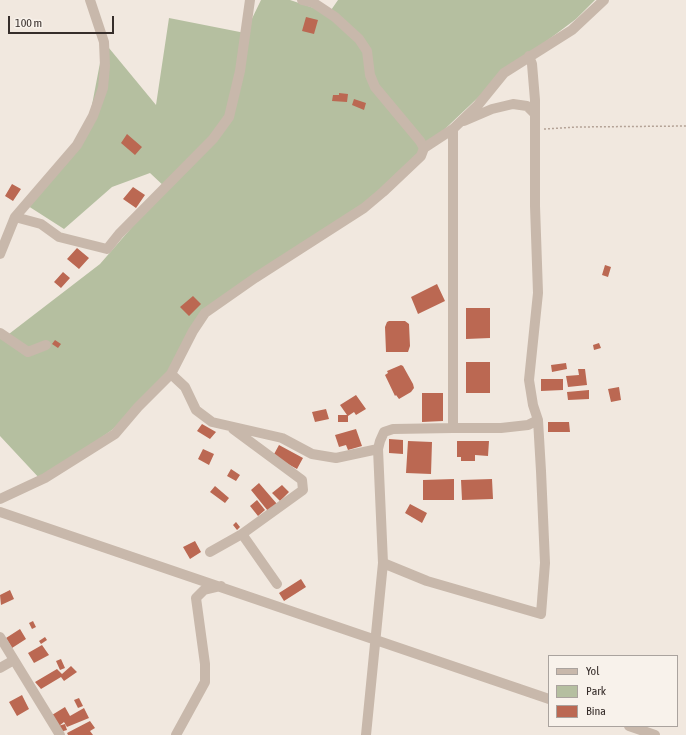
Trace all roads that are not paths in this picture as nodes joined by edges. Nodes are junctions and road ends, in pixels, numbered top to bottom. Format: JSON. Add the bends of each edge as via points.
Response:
{"nodes":[{"id":1,"x":90,"y":0,"type":"edge"},
{"id":2,"x":250,"y":0,"type":"edge"},
{"id":3,"x":302,"y":0,"type":"edge"},
{"id":4,"x":604,"y":0,"type":"edge"},
{"id":5,"x":529,"y":56,"type":"junction"},
{"id":6,"x":535,"y":114,"type":"junction"},
{"id":7,"x":460,"y":122,"type":"junction"},
{"id":8,"x":453,"y":129,"type":"junction"},
{"id":9,"x":424,"y":148,"type":"junction"},
{"id":10,"x":15,"y":217,"type":"junction"},
{"id":11,"x":0,"y":254,"type":"edge"},
{"id":12,"x":0,"y":334,"type":"edge"},
{"id":13,"x":46,"y":345,"type":"dead end"},
{"id":14,"x":171,"y":374,"type":"junction"},
{"id":15,"x":538,"y":420,"type":"junction"},
{"id":16,"x":230,"y":426,"type":"junction"},
{"id":17,"x":453,"y":428,"type":"junction"},
{"id":18,"x":378,"y":449,"type":"junction"},
{"id":19,"x":0,"y":500,"type":"edge"},
{"id":20,"x":0,"y":512,"type":"edge"},
{"id":21,"x":242,"y":534,"type":"junction"},
{"id":22,"x":210,"y":552,"type":"dead end"},
{"id":23,"x":383,"y":564,"type":"junction"},
{"id":24,"x":277,"y":584,"type":"dead end"},
{"id":25,"x":222,"y":586,"type":"junction"},
{"id":26,"x":0,"y":637,"type":"edge"},
{"id":27,"x":377,"y":640,"type":"junction"},
{"id":28,"x":14,"y":660,"type":"junction"},
{"id":29,"x":0,"y":668,"type":"edge"},
{"id":30,"x":548,"y":699,"type":"edge"},
{"id":31,"x":632,"y":727,"type":"edge"},
{"id":32,"x":60,"y":735,"type":"edge"},
{"id":33,"x":176,"y":735,"type":"edge"},
{"id":34,"x":366,"y":735,"type":"edge"},
{"id":35,"x":655,"y":735,"type":"edge"}],
"edges":[{"from":1,"to":10,"type":"street","via":[[104,42],[103,88],[96,109],[77,145]]},
{"from":2,"to":10,"type":"street","via":[[240,71],[229,117],[209,144],[107,249],[59,237],[41,224]]},
{"from":3,"to":9,"type":"street","via":[[314,3],[335,17],[359,39],[367,51],[370,75],[375,87]]},
{"from":4,"to":5,"type":"street","via":[[572,30]]},
{"from":5,"to":6,"type":"street","via":[[532,64]]},
{"from":5,"to":7,"type":"street","via":[[504,73],[478,105]]},
{"from":6,"to":7,"type":"street","via":[[527,106],[514,104],[492,109]]},
{"from":6,"to":15,"type":"street","via":[[538,293],[529,380]]},
{"from":7,"to":8,"type":"street"},
{"from":8,"to":9,"type":"street"},
{"from":8,"to":17,"type":"street"},
{"from":9,"to":14,"type":"street","via":[[421,156],[364,208],[205,313]]},
{"from":10,"to":11,"type":"street"},
{"from":12,"to":13,"type":"street","via":[[28,352]]},
{"from":14,"to":16,"type":"street","via":[[185,387],[196,410],[212,422]]},
{"from":14,"to":19,"type":"street","via":[[115,434],[45,478]]},
{"from":15,"to":17,"type":"street","via":[[528,425],[501,428]]},
{"from":15,"to":23,"type":"street","via":[[545,563],[541,614],[427,581]]},
{"from":16,"to":18,"type":"street","via":[[282,438],[312,454],[336,458]]},
{"from":16,"to":21,"type":"street","via":[[302,480],[303,490]]},
{"from":17,"to":18,"type":"street","via":[[394,429],[384,432]]},
{"from":18,"to":23,"type":"street"},
{"from":20,"to":25,"type":"street"},
{"from":21,"to":22,"type":"street"},
{"from":21,"to":24,"type":"street"},
{"from":23,"to":27,"type":"street"},
{"from":25,"to":27,"type":"street"},
{"from":25,"to":33,"type":"street","via":[[204,590],[196,598],[205,682]]},
{"from":26,"to":28,"type":"street"},
{"from":27,"to":30,"type":"street"},
{"from":27,"to":34,"type":"street"},
{"from":28,"to":29,"type":"street"},
{"from":28,"to":32,"type":"street"},
{"from":31,"to":35,"type":"street"}]}
